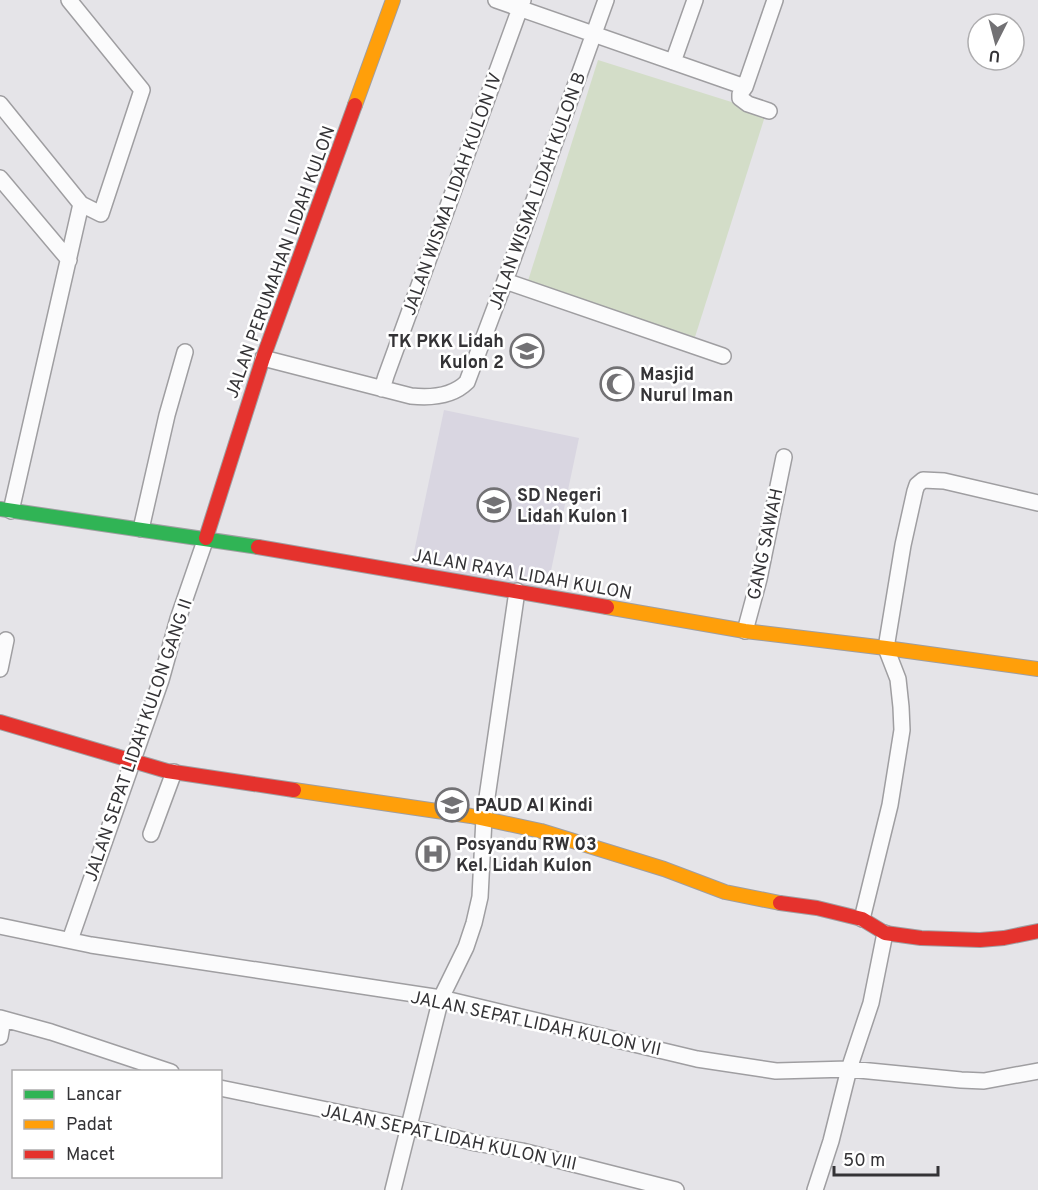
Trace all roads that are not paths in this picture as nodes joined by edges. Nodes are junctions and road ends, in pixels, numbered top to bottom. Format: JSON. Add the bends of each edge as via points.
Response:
{"nodes":[{"id":1,"x":69,"y":0,"type":"edge"},
{"id":2,"x":393,"y":0,"type":"edge"},
{"id":3,"x":496,"y":0,"type":"edge"},
{"id":4,"x":606,"y":0,"type":"edge"},
{"id":5,"x":695,"y":0,"type":"edge"},
{"id":6,"x":775,"y":0,"type":"edge"},
{"id":7,"x":522,"y":4,"type":"edge"},
{"id":8,"x":594,"y":34,"type":"junction"},
{"id":9,"x":673,"y":62,"type":"junction"},
{"id":10,"x":745,"y":87,"type":"junction"},
{"id":11,"x":0,"y":104,"type":"edge"},
{"id":12,"x":769,"y":111,"type":"dead end"},
{"id":13,"x":0,"y":178,"type":"edge"},
{"id":14,"x":81,"y":204,"type":"junction"},
{"id":15,"x":69,"y":260,"type":"junction"},
{"id":16,"x":505,"y":281,"type":"junction"},
{"id":17,"x":185,"y":352,"type":"dead end"},
{"id":18,"x":723,"y":356,"type":"dead end"},
{"id":19,"x":263,"y":358,"type":"junction"},
{"id":20,"x":382,"y":389,"type":"junction"},
{"id":21,"x":784,"y":457,"type":"dead end"},
{"id":22,"x":1038,"y":503,"type":"edge"},
{"id":23,"x":5,"y":510,"type":"edge"},
{"id":24,"x":141,"y":529,"type":"junction"},
{"id":25,"x":206,"y":538,"type":"junction"},
{"id":26,"x":517,"y":591,"type":"junction"},
{"id":27,"x":745,"y":631,"type":"junction"},
{"id":28,"x":6,"y":640,"type":"dead end"},
{"id":29,"x":886,"y":648,"type":"junction"},
{"id":30,"x":0,"y":669,"type":"edge"},
{"id":31,"x":1038,"y":669,"type":"edge"},
{"id":32,"x":0,"y":722,"type":"edge"},
{"id":33,"x":133,"y":762,"type":"junction"},
{"id":34,"x":174,"y":772,"type":"junction"},
{"id":35,"x":484,"y":818,"type":"junction"},
{"id":36,"x":152,"y":834,"type":"dead end"},
{"id":37,"x":862,"y":919,"type":"junction"},
{"id":38,"x":0,"y":926,"type":"edge"},
{"id":39,"x":1038,"y":932,"type":"edge"},
{"id":40,"x":885,"y":933,"type":"junction"},
{"id":41,"x":70,"y":940,"type":"junction"},
{"id":42,"x":441,"y":998,"type":"junction"},
{"id":43,"x":1,"y":1019,"type":"edge"},
{"id":44,"x":0,"y":1037,"type":"edge"},
{"id":45,"x":849,"y":1069,"type":"junction"},
{"id":46,"x":168,"y":1070,"type":"edge"},
{"id":47,"x":1038,"y":1071,"type":"edge"},
{"id":48,"x":222,"y":1088,"type":"edge"},
{"id":49,"x":409,"y":1127,"type":"junction"},
{"id":50,"x":620,"y":1183,"type":"edge"},
{"id":51,"x":393,"y":1190,"type":"edge"},
{"id":52,"x":676,"y":1190,"type":"edge"},
{"id":53,"x":815,"y":1190,"type":"edge"}],
"edges":[{"from":1,"to":14,"type":"street","via":[[142,90],[100,213]]},
{"from":2,"to":19,"type":"street","name":"JALAN PERUMAHAN LIDAH KULON"},
{"from":3,"to":7,"type":"street"},
{"from":4,"to":8,"type":"street","name":"JALAN WISMA LIDAH KULON B"},
{"from":5,"to":9,"type":"street"},
{"from":6,"to":10,"type":"street"},
{"from":7,"to":8,"type":"street"},
{"from":7,"to":20,"type":"street","name":"JALAN WISMA LIDAH KULON IV"},
{"from":8,"to":9,"type":"street"},
{"from":8,"to":16,"type":"street","name":"JALAN WISMA LIDAH KULON B"},
{"from":9,"to":10,"type":"street"},
{"from":10,"to":12,"type":"street","via":[[740,93],[743,101]]},
{"from":11,"to":14,"type":"street"},
{"from":13,"to":15,"type":"street"},
{"from":14,"to":15,"type":"street"},
{"from":15,"to":23,"type":"street"},
{"from":16,"to":18,"type":"street"},
{"from":16,"to":20,"type":"street","name":"JALAN WISMA LIDAH KULON B","via":[[462,388],[422,397]]},
{"from":17,"to":24,"type":"street"},
{"from":19,"to":20,"type":"street"},
{"from":19,"to":25,"type":"street","name":"JALAN PERUMAHAN LIDAH KULON"},
{"from":21,"to":27,"type":"street","name":"GANG SAWAH"},
{"from":22,"to":29,"type":"street","via":[[944,481],[923,480],[917,485]]},
{"from":23,"to":24,"type":"street","name":"JALAN RAYA LIDAH KULON"},
{"from":24,"to":25,"type":"street","name":"JALAN RAYA LIDAH KULON"},
{"from":25,"to":26,"type":"street","name":"JALAN RAYA LIDAH KULON"},
{"from":25,"to":33,"type":"street","name":"JALAN SEPAT LIDAH KULON GANG II"},
{"from":26,"to":27,"type":"street","name":"JALAN RAYA LIDAH KULON"},
{"from":26,"to":35,"type":"street"},
{"from":27,"to":29,"type":"street","name":"JALAN RAYA LIDAH KULON"},
{"from":28,"to":30,"type":"street"},
{"from":29,"to":31,"type":"street","name":"JALAN RAYA LIDAH KULON"},
{"from":29,"to":37,"type":"street","via":[[897,679],[902,730],[890,804]]},
{"from":32,"to":33,"type":"street"},
{"from":33,"to":34,"type":"street"},
{"from":33,"to":41,"type":"street","name":"JALAN SEPAT LIDAH KULON GANG II"},
{"from":34,"to":35,"type":"street"},
{"from":34,"to":36,"type":"street"},
{"from":35,"to":37,"type":"street","via":[[541,831],[725,892]]},
{"from":35,"to":42,"type":"street","via":[[480,897],[474,923]]},
{"from":37,"to":40,"type":"street"},
{"from":38,"to":41,"type":"street","name":"JALAN SEPAT LIDAH KULON VII"},
{"from":39,"to":40,"type":"street","via":[[980,940]]},
{"from":40,"to":45,"type":"street","via":[[871,1003]]},
{"from":41,"to":42,"type":"street","name":"JALAN SEPAT LIDAH KULON VII"},
{"from":42,"to":45,"type":"street","name":"JALAN SEPAT LIDAH KULON VII","via":[[697,1059],[776,1071]]},
{"from":42,"to":49,"type":"street"},
{"from":43,"to":44,"type":"street"},
{"from":43,"to":46,"type":"street"},
{"from":45,"to":47,"type":"street","name":"JALAN SEPAT LIDAH KULON VII","via":[[984,1081]]},
{"from":45,"to":53,"type":"street"},
{"from":48,"to":49,"type":"street","name":"JALAN SEPAT LIDAH KULON VIII"},
{"from":49,"to":50,"type":"street","name":"JALAN SEPAT LIDAH KULON VIII","via":[[522,1152]]},
{"from":49,"to":51,"type":"street"},
{"from":50,"to":52,"type":"street","name":"JALAN SEPAT LIDAH KULON VIII"}]}
